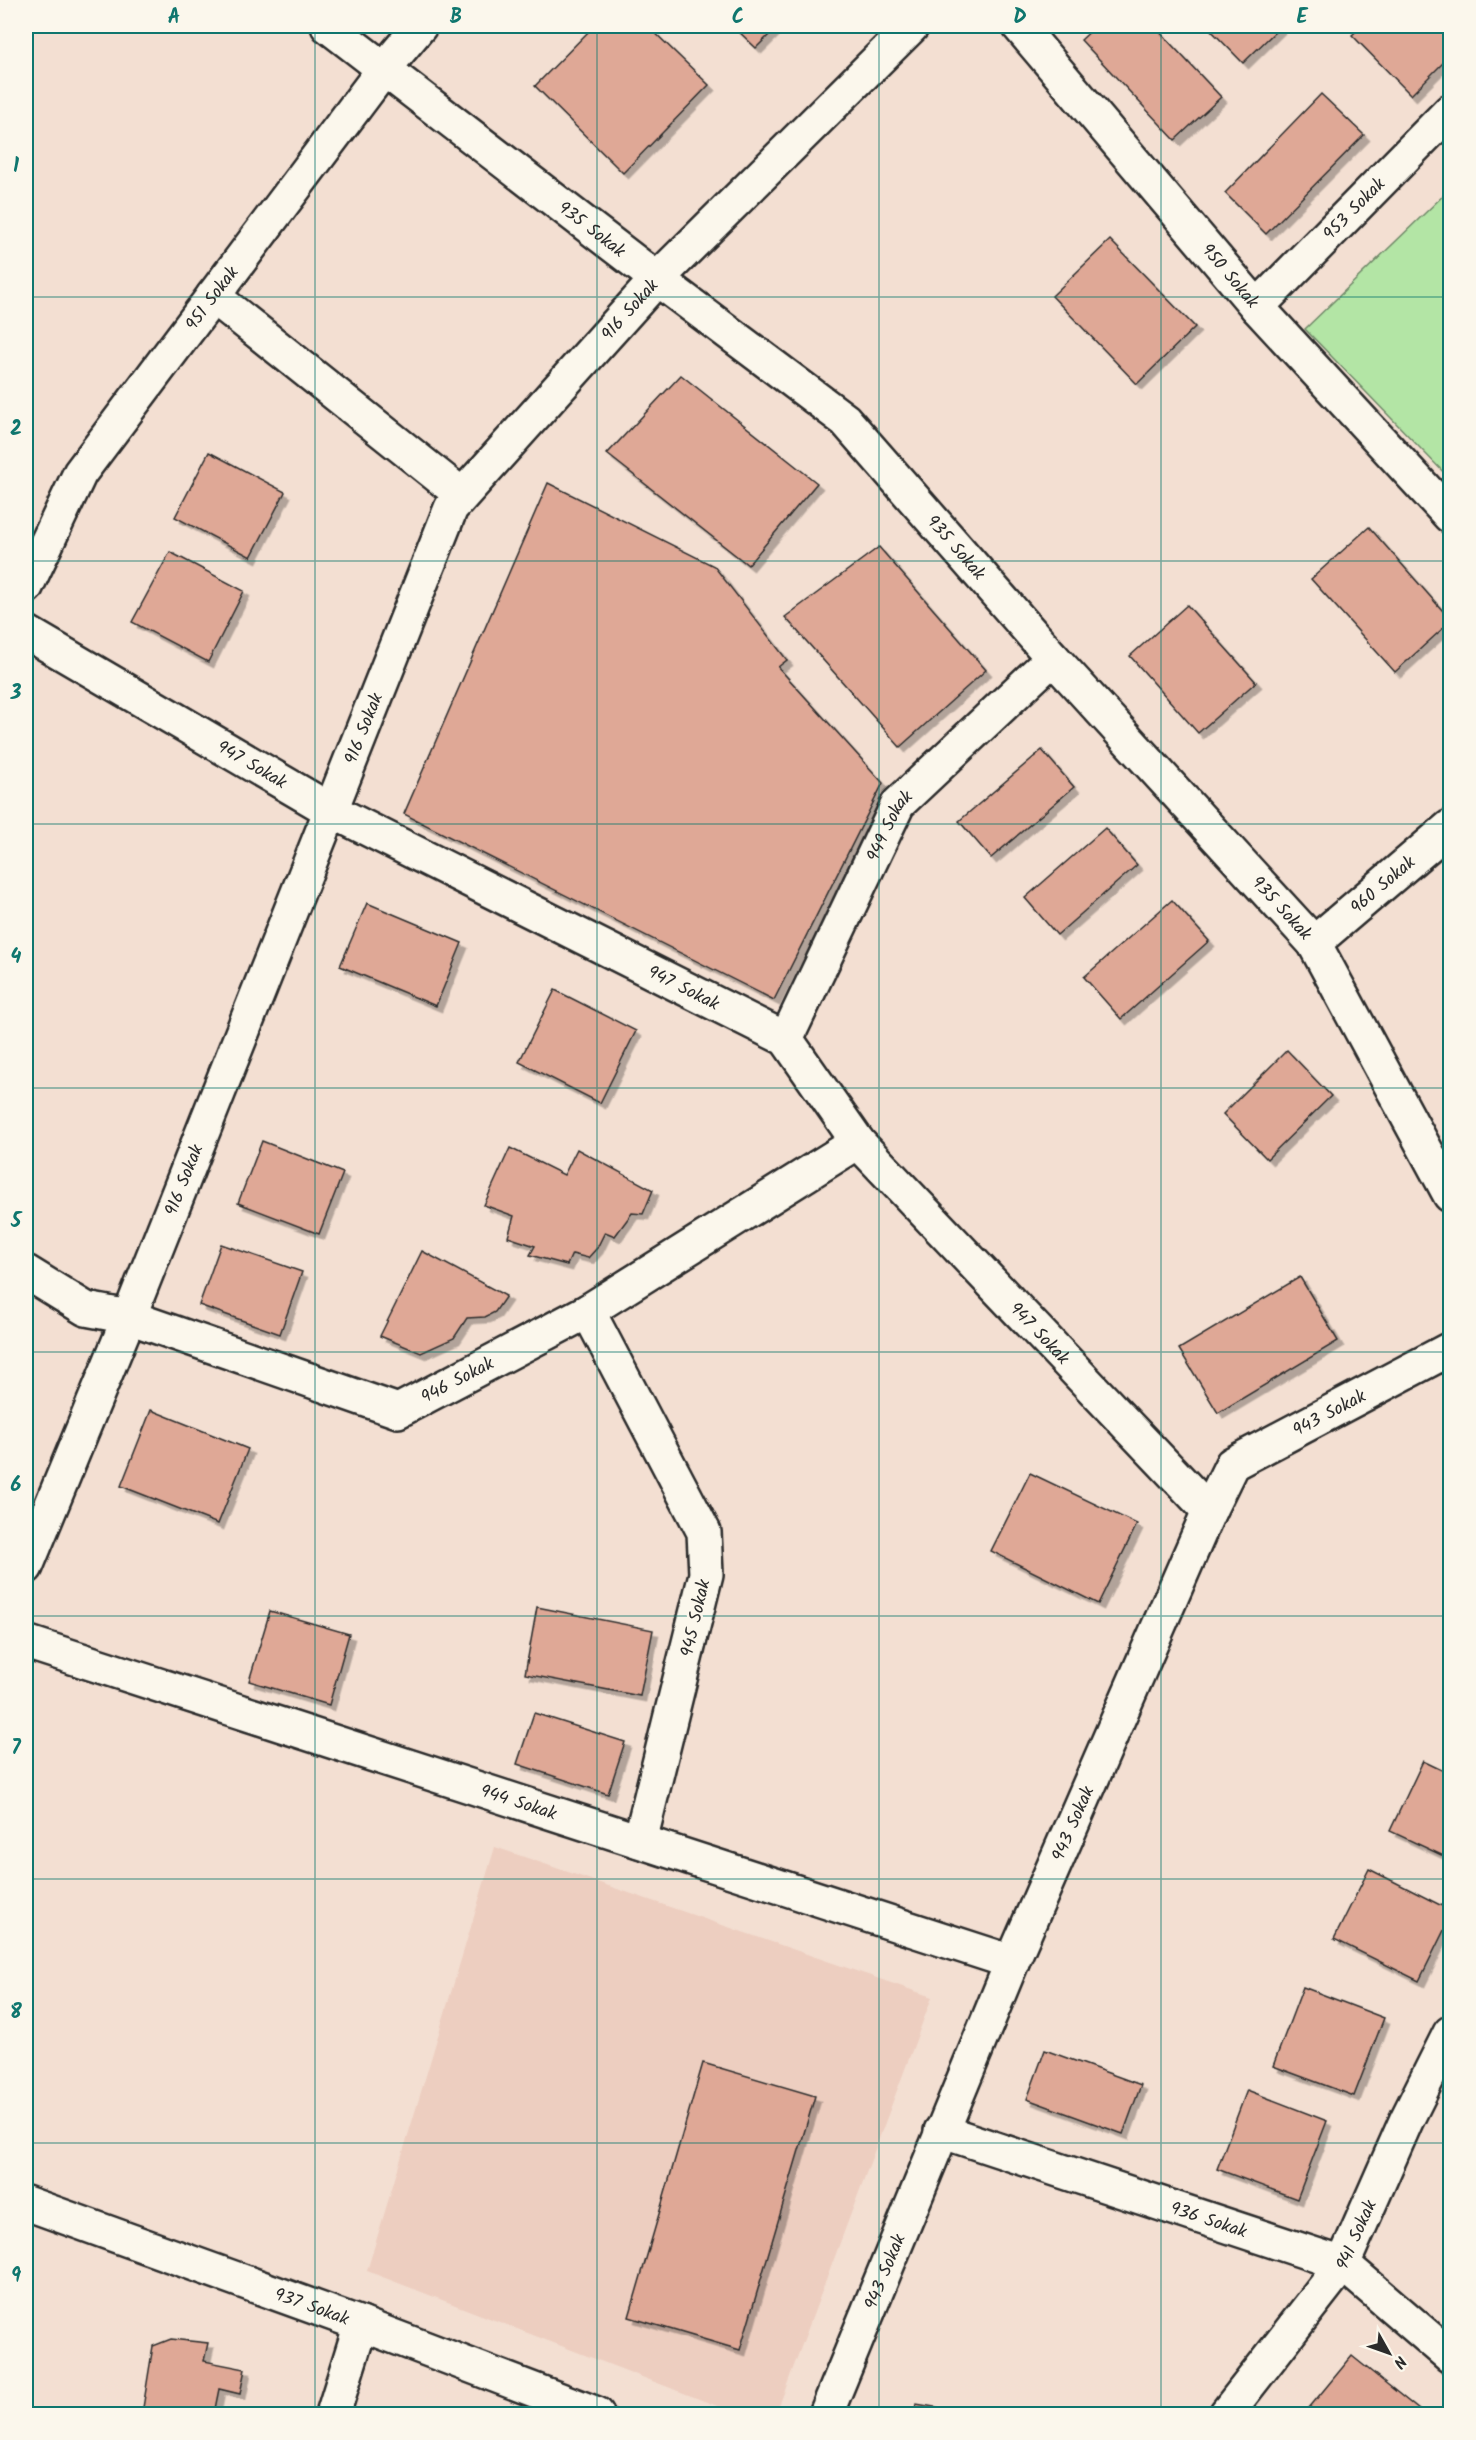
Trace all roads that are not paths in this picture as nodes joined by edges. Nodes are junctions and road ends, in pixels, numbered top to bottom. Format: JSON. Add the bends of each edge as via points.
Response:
{"nodes":[{"id":1,"x":328,"y":26,"type":"edge"},
{"id":2,"x":420,"y":26,"type":"edge"},
{"id":3,"x":912,"y":26,"type":"edge"},
{"id":4,"x":1020,"y":26,"type":"edge"},
{"id":5,"x":384,"y":69,"type":"junction"},
{"id":6,"x":1450,"y":111,"type":"edge"},
{"id":7,"x":657,"y":279,"type":"junction"},
{"id":8,"x":213,"y":296,"type":"junction"},
{"id":9,"x":1257,"y":307,"type":"junction"},
{"id":10,"x":462,"y":495,"type":"junction"},
{"id":11,"x":1450,"y":516,"type":"edge"},
{"id":12,"x":26,"y":586,"type":"edge"},
{"id":13,"x":26,"y":632,"type":"edge"},
{"id":14,"x":1053,"y":658,"type":"junction"},
{"id":15,"x":330,"y":810,"type":"junction"},
{"id":16,"x":1450,"y":827,"type":"edge"},
{"id":17,"x":1314,"y":943,"type":"junction"},
{"id":18,"x":786,"y":1039,"type":"junction"},
{"id":19,"x":858,"y":1142,"type":"junction"},
{"id":20,"x":1450,"y":1195,"type":"edge"},
{"id":21,"x":26,"y":1272,"type":"edge"},
{"id":22,"x":588,"y":1311,"type":"junction"},
{"id":23,"x":129,"y":1317,"type":"junction"},
{"id":24,"x":1450,"y":1349,"type":"edge"},
{"id":25,"x":1209,"y":1511,"type":"junction"},
{"id":26,"x":26,"y":1567,"type":"edge"},
{"id":27,"x":26,"y":1642,"type":"edge"},
{"id":28,"x":640,"y":1840,"type":"junction"},
{"id":29,"x":1012,"y":1962,"type":"junction"},
{"id":30,"x":1450,"y":2033,"type":"edge"},
{"id":31,"x":941,"y":2131,"type":"junction"},
{"id":32,"x":26,"y":2203,"type":"edge"},
{"id":33,"x":1342,"y":2264,"type":"junction"},
{"id":34,"x":361,"y":2324,"type":"junction"},
{"id":35,"x":1450,"y":2356,"type":"edge"},
{"id":36,"x":333,"y":2415,"type":"edge"},
{"id":37,"x":597,"y":2415,"type":"edge"},
{"id":38,"x":826,"y":2415,"type":"edge"},
{"id":39,"x":1226,"y":2415,"type":"edge"}],
"edges":[{"from":1,"to":5,"type":"street","name":"935 Sokak"},
{"from":2,"to":5,"type":"street","name":"951 Sokak"},
{"from":3,"to":7,"type":"street","name":"916 Sokak"},
{"from":4,"to":9,"type":"street","name":"950 Sokak"},
{"from":5,"to":7,"type":"street","name":"935 Sokak"},
{"from":5,"to":8,"type":"street","name":"951 Sokak"},
{"from":6,"to":9,"type":"street","name":"953 Sokak"},
{"from":7,"to":10,"type":"street","name":"916 Sokak"},
{"from":7,"to":14,"type":"street","name":"935 Sokak","via":[[845,420]]},
{"from":8,"to":10,"type":"street"},
{"from":8,"to":12,"type":"street","name":"951 Sokak","via":[[80,473]]},
{"from":9,"to":11,"type":"street","name":"950 Sokak"},
{"from":10,"to":15,"type":"street","name":"916 Sokak","via":[[451,508]]},
{"from":13,"to":15,"type":"street","name":"947 Sokak"},
{"from":14,"to":17,"type":"street","name":"935 Sokak"},
{"from":14,"to":18,"type":"street","name":"949 Sokak","via":[[898,804]]},
{"from":15,"to":18,"type":"street","name":"947 Sokak"},
{"from":15,"to":23,"type":"street","name":"916 Sokak"},
{"from":16,"to":17,"type":"street","name":"960 Sokak"},
{"from":17,"to":20,"type":"street","name":"935 Sokak"},
{"from":18,"to":19,"type":"street","name":"947 Sokak"},
{"from":19,"to":22,"type":"street","name":"946 Sokak"},
{"from":19,"to":25,"type":"street","name":"947 Sokak"},
{"from":21,"to":23,"type":"street","name":"946 Sokak","via":[[86,1309]]},
{"from":22,"to":23,"type":"street","name":"946 Sokak","via":[[398,1411]]},
{"from":22,"to":28,"type":"street","name":"945 Sokak","via":[[704,1532],[706,1574]]},
{"from":23,"to":26,"type":"street","name":"916 Sokak"},
{"from":24,"to":25,"type":"street","name":"943 Sokak","via":[[1232,1464]]},
{"from":25,"to":29,"type":"street","name":"943 Sokak"},
{"from":27,"to":28,"type":"street","name":"944 Sokak"},
{"from":28,"to":29,"type":"street","name":"944 Sokak"},
{"from":29,"to":31,"type":"street","name":"943 Sokak"},
{"from":30,"to":33,"type":"street","name":"941 Sokak"},
{"from":31,"to":33,"type":"street","name":"936 Sokak"},
{"from":31,"to":38,"type":"street","name":"943 Sokak"},
{"from":32,"to":34,"type":"street","name":"937 Sokak"},
{"from":33,"to":35,"type":"street","name":"936 Sokak"},
{"from":33,"to":39,"type":"street","name":"941 Sokak"},
{"from":34,"to":36,"type":"street"},
{"from":34,"to":37,"type":"street","name":"937 Sokak"}]}
